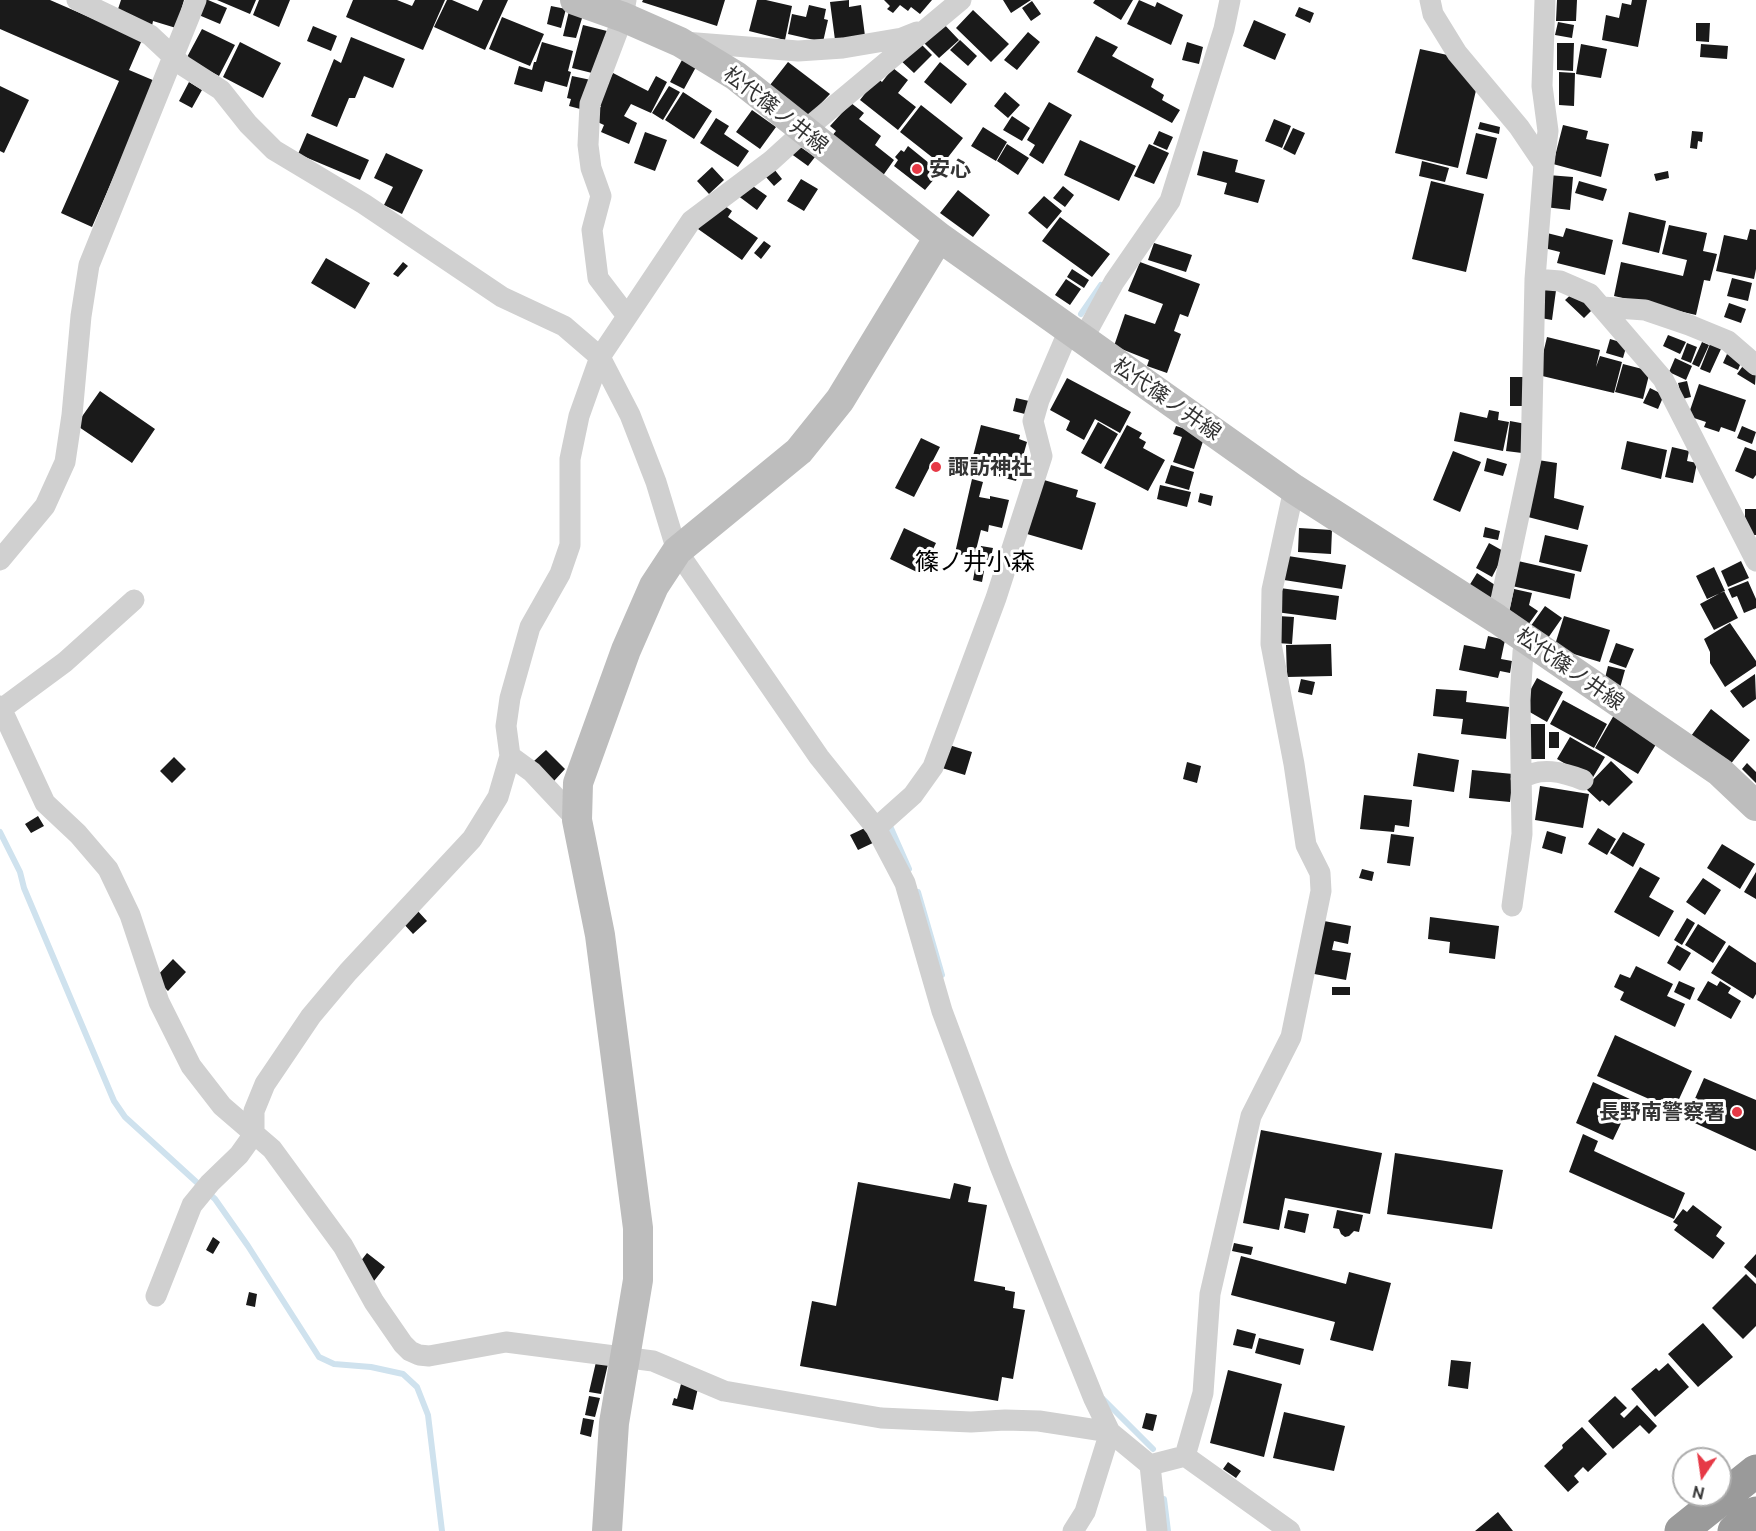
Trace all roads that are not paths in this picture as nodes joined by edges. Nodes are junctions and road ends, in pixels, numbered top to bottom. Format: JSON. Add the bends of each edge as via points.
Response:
{"nodes":[{"id":1,"x":77,"y":0,"type":"edge"},
{"id":2,"x":196,"y":0,"type":"edge"},
{"id":3,"x":575,"y":0,"type":"edge"},
{"id":4,"x":962,"y":0,"type":"edge"},
{"id":5,"x":1230,"y":0,"type":"edge"},
{"id":6,"x":1430,"y":0,"type":"edge"},
{"id":7,"x":1545,"y":0,"type":"edge"},
{"id":8,"x":624,"y":8,"type":"edge"},
{"id":9,"x":928,"y":27,"type":"junction"},
{"id":10,"x":680,"y":42,"type":"junction"},
{"id":11,"x":172,"y":56,"type":"junction"},
{"id":12,"x":804,"y":131,"type":"junction"},
{"id":13,"x":1544,"y":164,"type":"junction"},
{"id":14,"x":939,"y":237,"type":"junction"},
{"id":15,"x":1535,"y":279,"type":"junction"},
{"id":16,"x":1602,"y":307,"type":"junction"},
{"id":17,"x":627,"y":316,"type":"junction"},
{"id":18,"x":1076,"y":334,"type":"junction"},
{"id":19,"x":600,"y":357,"type":"junction"},
{"id":20,"x":1756,"y":365,"type":"edge"},
{"id":21,"x":1294,"y":489,"type":"junction"},
{"id":22,"x":677,"y":550,"type":"junction"},
{"id":23,"x":0,"y":560,"type":"edge"},
{"id":24,"x":1756,"y":561,"type":"edge"},
{"id":25,"x":134,"y":600,"type":"dead end"},
{"id":26,"x":1497,"y":619,"type":"junction"},
{"id":27,"x":1530,"y":641,"type":"junction"},
{"id":28,"x":0,"y":708,"type":"edge"},
{"id":29,"x":510,"y":756,"type":"junction"},
{"id":30,"x":1521,"y":779,"type":"junction"},
{"id":31,"x":1583,"y":780,"type":"dead end"},
{"id":32,"x":1756,"y":806,"type":"edge"},
{"id":33,"x":577,"y":820,"type":"junction"},
{"id":34,"x":876,"y":828,"type":"junction"},
{"id":35,"x":1512,"y":906,"type":"dead end"},
{"id":36,"x":254,"y":1134,"type":"junction"},
{"id":37,"x":156,"y":1296,"type":"dead end"},
{"id":38,"x":626,"y":1357,"type":"junction"},
{"id":39,"x":1110,"y":1432,"type":"junction"},
{"id":40,"x":1185,"y":1456,"type":"junction"},
{"id":41,"x":1150,"y":1465,"type":"junction"},
{"id":42,"x":1756,"y":1471,"type":"edge"},
{"id":43,"x":1756,"y":1513,"type":"edge"},
{"id":44,"x":607,"y":1531,"type":"edge"},
{"id":45,"x":1072,"y":1531,"type":"edge"},
{"id":46,"x":1157,"y":1531,"type":"edge"},
{"id":47,"x":1290,"y":1531,"type":"edge"},
{"id":48,"x":1682,"y":1531,"type":"edge"},
{"id":49,"x":1734,"y":1531,"type":"edge"}],
"edges":[{"from":1,"to":11,"type":"street","via":[[150,34]]},
{"from":2,"to":11,"type":"street"},
{"from":3,"to":8,"type":"main road","name":"松代篠ノ井線"},
{"from":4,"to":9,"type":"street"},
{"from":5,"to":18,"type":"street","via":[[1170,201]]},
{"from":6,"to":13,"type":"street","via":[[1433,14],[1457,53],[1519,127]]},
{"from":7,"to":13,"type":"street","via":[[1542,86],[1548,131]]},
{"from":8,"to":10,"type":"main road","name":"松代篠ノ井線"},
{"from":8,"to":17,"type":"street","via":[[590,104],[588,145],[601,196],[592,230],[598,278]]},
{"from":9,"to":10,"type":"street","via":[[902,38],[843,48],[809,50]]},
{"from":9,"to":12,"type":"street"},
{"from":10,"to":12,"type":"main road","name":"松代篠ノ井線","via":[[736,76]]},
{"from":11,"to":19,"type":"street","via":[[221,90],[273,150],[364,204],[502,297],[564,326]]},
{"from":11,"to":23,"type":"street","via":[[89,265],[65,462],[45,506]]},
{"from":12,"to":14,"type":"main road","name":"松代篠ノ井線"},
{"from":12,"to":17,"type":"street","via":[[691,221]]},
{"from":13,"to":15,"type":"street"},
{"from":14,"to":18,"type":"main road","name":"松代篠ノ井線"},
{"from":14,"to":22,"type":"main road","via":[[840,400],[799,451]]},
{"from":15,"to":16,"type":"street","via":[[1560,281],[1590,294]]},
{"from":15,"to":26,"type":"street","via":[[1532,459]]},
{"from":16,"to":20,"type":"street","via":[[1645,310],[1689,325],[1728,341]]},
{"from":16,"to":24,"type":"street","via":[[1663,379]]},
{"from":17,"to":19,"type":"street"},
{"from":18,"to":21,"type":"main road","name":"松代篠ノ井線"},
{"from":18,"to":34,"type":"street","via":[[1039,400],[1033,421],[1042,456],[996,598],[933,767],[913,795]]},
{"from":19,"to":22,"type":"street","via":[[630,415]]},
{"from":19,"to":29,"type":"street","via":[[579,416],[570,459],[570,545],[560,574],[530,627],[510,698],[506,726]]},
{"from":21,"to":26,"type":"main road","name":"松代篠ノ井線"},
{"from":21,"to":40,"type":"street","via":[[1272,590],[1271,644],[1306,845],[1320,873],[1321,891],[1291,1037],[1248,1127],[1210,1294],[1203,1393]]},
{"from":22,"to":33,"type":"main road","via":[[654,586],[626,650],[578,783]]},
{"from":22,"to":34,"type":"street","via":[[819,757]]},
{"from":25,"to":28,"type":"street","via":[[65,662]]},
{"from":26,"to":27,"type":"main road","name":"松代篠ノ井線"},
{"from":27,"to":30,"type":"street","via":[[1523,652]]},
{"from":27,"to":32,"type":"main road","name":"松代篠ノ井線","via":[[1720,772]]},
{"from":28,"to":36,"type":"street","via":[[45,803],[108,869],[130,915],[159,1002],[191,1066],[222,1106]]},
{"from":29,"to":33,"type":"street","via":[[532,772]]},
{"from":29,"to":36,"type":"street","via":[[498,797],[472,839],[311,1016],[266,1084],[254,1110]]},
{"from":30,"to":31,"type":"street","via":[[1532,772],[1548,771]]},
{"from":30,"to":35,"type":"street","via":[[1522,834]]},
{"from":33,"to":38,"type":"main road","via":[[600,935],[638,1228],[638,1280]]},
{"from":34,"to":39,"type":"street","via":[[905,883],[942,1011],[1000,1166]]},
{"from":36,"to":37,"type":"street","via":[[192,1205]]},
{"from":36,"to":38,"type":"street","via":[[272,1149],[344,1246],[374,1302],[410,1351],[429,1356],[506,1342]]},
{"from":38,"to":39,"type":"street","via":[[653,1361],[724,1391],[881,1418],[1039,1421]]},
{"from":38,"to":44,"type":"main road","via":[[614,1423]]},
{"from":39,"to":41,"type":"street"},
{"from":39,"to":45,"type":"street","via":[[1085,1512]]},
{"from":40,"to":41,"type":"street"},
{"from":40,"to":47,"type":"street"},
{"from":41,"to":46,"type":"street"},
{"from":42,"to":48,"type":"highway"},
{"from":43,"to":49,"type":"highway"}]}
